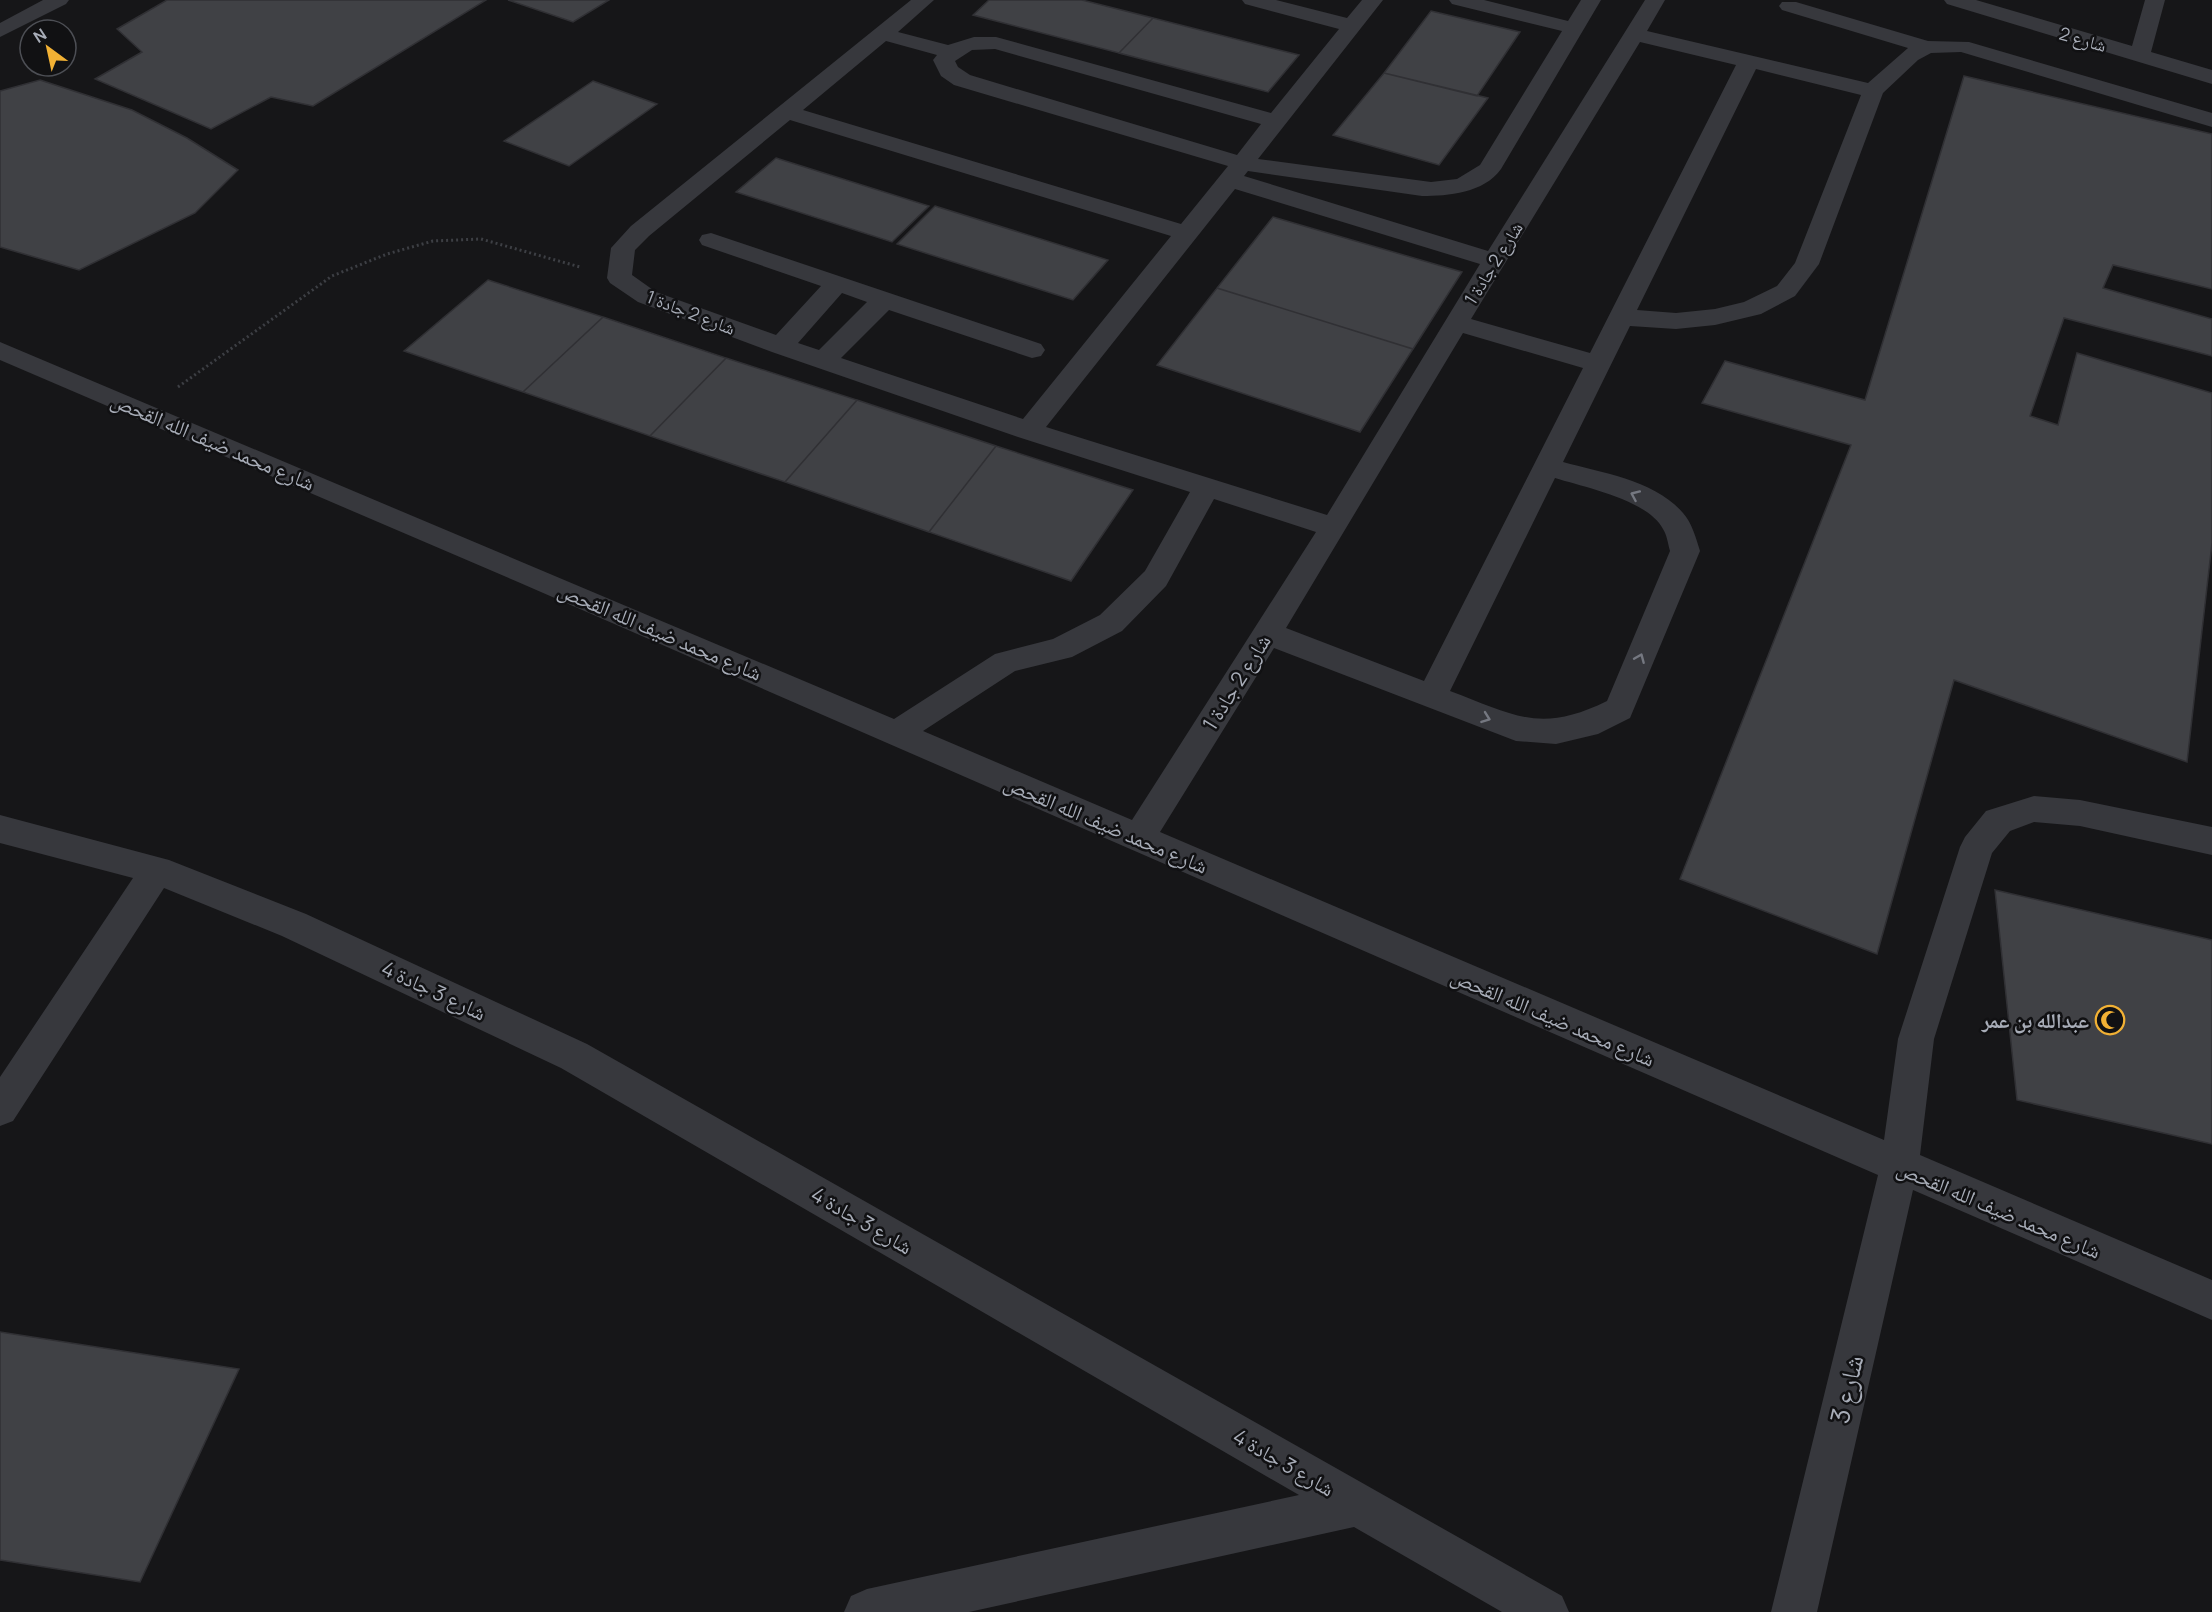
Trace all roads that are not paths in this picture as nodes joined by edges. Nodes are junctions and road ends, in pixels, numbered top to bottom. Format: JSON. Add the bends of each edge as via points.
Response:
{"nodes":[{"id":1,"x":59,"y":0,"type":"edge"},
{"id":2,"x":924,"y":0,"type":"edge"},
{"id":3,"x":1252,"y":0,"type":"edge"},
{"id":4,"x":1373,"y":0,"type":"edge"},
{"id":5,"x":1459,"y":0,"type":"edge"},
{"id":6,"x":1591,"y":0,"type":"edge"},
{"id":7,"x":1655,"y":0,"type":"edge"},
{"id":8,"x":1954,"y":0,"type":"edge"},
{"id":9,"x":2155,"y":0,"type":"edge"},
{"id":10,"x":1490,"y":4,"type":"edge"},
{"id":11,"x":1789,"y":6,"type":"dead end"},
{"id":12,"x":1353,"y":26,"type":"junction"},
{"id":13,"x":2041,"y":26,"type":"junction"},
{"id":14,"x":1573,"y":28,"type":"junction"},
{"id":15,"x":0,"y":31,"type":"edge"},
{"id":16,"x":883,"y":34,"type":"junction"},
{"id":17,"x":1634,"y":34,"type":"junction"},
{"id":18,"x":1927,"y":47,"type":"junction"},
{"id":19,"x":950,"y":52,"type":"junction"},
{"id":20,"x":2140,"y":56,"type":"junction"},
{"id":21,"x":2006,"y":58,"type":"junction"},
{"id":22,"x":1749,"y":61,"type":"junction"},
{"id":23,"x":2212,"y":77,"type":"edge"},
{"id":24,"x":1873,"y":92,"type":"junction"},
{"id":25,"x":787,"y":112,"type":"junction"},
{"id":26,"x":2212,"y":120,"type":"edge"},
{"id":27,"x":1274,"y":121,"type":"junction"},
{"id":28,"x":1533,"y":147,"type":"junction"},
{"id":29,"x":1235,"y":171,"type":"junction"},
{"id":30,"x":1185,"y":233,"type":"junction"},
{"id":31,"x":711,"y":240,"type":"dead end"},
{"id":32,"x":1494,"y":261,"type":"junction"},
{"id":33,"x":837,"y":283,"type":"junction"},
{"id":34,"x":885,"y":300,"type":"junction"},
{"id":35,"x":1620,"y":317,"type":"junction"},
{"id":36,"x":1456,"y":323,"type":"junction"},
{"id":37,"x":781,"y":346,"type":"junction"},
{"id":38,"x":1032,"y":350,"type":"dead end"},
{"id":39,"x":0,"y":351,"type":"edge"},
{"id":40,"x":824,"y":360,"type":"junction"},
{"id":41,"x":1598,"y":364,"type":"junction"},
{"id":42,"x":1028,"y":431,"type":"junction"},
{"id":43,"x":1549,"y":467,"type":"junction"},
{"id":44,"x":1207,"y":487,"type":"junction"},
{"id":45,"x":1334,"y":527,"type":"junction"},
{"id":46,"x":1267,"y":633,"type":"junction"},
{"id":47,"x":1431,"y":697,"type":"junction"},
{"id":48,"x":896,"y":733,"type":"junction"},
{"id":49,"x":0,"y":829,"type":"edge"},
{"id":50,"x":1139,"y":838,"type":"junction"},
{"id":51,"x":2212,"y":841,"type":"edge"},
{"id":52,"x":157,"y":870,"type":"junction"},
{"id":53,"x":0,"y":1109,"type":"edge"},
{"id":54,"x":1899,"y":1167,"type":"junction"},
{"id":55,"x":2212,"y":1300,"type":"edge"},
{"id":56,"x":1357,"y":1504,"type":"junction"},
{"id":57,"x":867,"y":1612,"type":"edge"},
{"id":58,"x":1546,"y":1612,"type":"edge"},
{"id":59,"x":1794,"y":1612,"type":"edge"}],
"edges":[{"from":1,"to":15,"type":"street"},
{"from":2,"to":16,"type":"street"},
{"from":3,"to":12,"type":"street"},
{"from":4,"to":12,"type":"street"},
{"from":5,"to":10,"type":"street"},
{"from":6,"to":14,"type":"street"},
{"from":7,"to":17,"type":"street","name":"شارع 2 جادة 1"},
{"from":8,"to":13,"type":"street","name":"شارع 2"},
{"from":9,"to":20,"type":"street"},
{"from":10,"to":14,"type":"street"},
{"from":11,"to":18,"type":"street"},
{"from":12,"to":27,"type":"street"},
{"from":13,"to":20,"type":"street","name":"شارع 2"},
{"from":13,"to":21,"type":"street"},
{"from":14,"to":28,"type":"street"},
{"from":16,"to":19,"type":"street"},
{"from":16,"to":25,"type":"street"},
{"from":17,"to":22,"type":"street"},
{"from":17,"to":28,"type":"street","name":"شارع 2 جادة 1"},
{"from":18,"to":21,"type":"street","via":[[1962,46]]},
{"from":18,"to":24,"type":"street","via":[[1910,55]]},
{"from":19,"to":27,"type":"street","via":[[980,42],[996,43]]},
{"from":19,"to":29,"type":"street","via":[[944,60],[949,71],[962,80]]},
{"from":20,"to":23,"type":"street","name":"شارع 2"},
{"from":21,"to":26,"type":"street"},
{"from":22,"to":24,"type":"street"},
{"from":22,"to":35,"type":"street"},
{"from":24,"to":35,"type":"street","via":[[1807,264],[1786,291],[1752,308],[1715,317],[1676,321]]},
{"from":25,"to":30,"type":"street"},
{"from":25,"to":37,"type":"street","name":"شارع 2 جادة 1","via":[[640,231],[623,248],[619,278],[647,297]]},
{"from":27,"to":29,"type":"street"},
{"from":28,"to":29,"type":"street","via":[[1489,169],[1477,180],[1445,190]]},
{"from":28,"to":32,"type":"street","name":"شارع 2 جادة 1"},
{"from":29,"to":30,"type":"street"},
{"from":29,"to":32,"type":"street"},
{"from":30,"to":42,"type":"street"},
{"from":31,"to":33,"type":"street"},
{"from":32,"to":36,"type":"street","name":"شارع 2 جادة 1"},
{"from":33,"to":34,"type":"street"},
{"from":33,"to":37,"type":"street"},
{"from":34,"to":38,"type":"street"},
{"from":34,"to":40,"type":"street"},
{"from":35,"to":41,"type":"street"},
{"from":36,"to":41,"type":"street"},
{"from":36,"to":45,"type":"street","name":"شارع 2 جادة 1"},
{"from":37,"to":40,"type":"street","name":"شارع 2 جادة 1"},
{"from":39,"to":48,"type":"street","name":"شارع محمد ضيف الله القحص"},
{"from":40,"to":42,"type":"street","name":"شارع 2 جادة 1"},
{"from":41,"to":43,"type":"street"},
{"from":42,"to":44,"type":"street","name":"شارع 2 جادة 1"},
{"from":43,"to":47,"type":"street"},
{"from":47,"to":43,"type":"street","one_way":true,"via":[[1516,729],[1557,732],[1587,725],[1619,709],[1685,551],[1674,521],[1656,505]]},
{"from":44,"to":45,"type":"street","name":"شارع 2 جادة 1"},
{"from":44,"to":48,"type":"street","via":[[1156,578],[1111,623],[1061,649],[1006,662]]},
{"from":45,"to":46,"type":"street","name":"شارع 2 جادة 1"},
{"from":46,"to":47,"type":"street"},
{"from":46,"to":50,"type":"street","name":"شارع 2 جادة 1"},
{"from":48,"to":50,"type":"street","name":"شارع محمد ضيف الله القحص"},
{"from":49,"to":52,"type":"street","name":"شارع 3 جادة 4"},
{"from":50,"to":54,"type":"street","name":"شارع محمد ضيف الله القحص"},
{"from":51,"to":54,"type":"street","name":"شارع 3","via":[[2080,813],[2034,809],[1998,821],[1977,847],[1916,1040]]},
{"from":52,"to":53,"type":"street"},
{"from":52,"to":56,"type":"street","name":"شارع 3 جادة 4","via":[[294,925],[574,1056]]},
{"from":54,"to":55,"type":"street","name":"شارع محمد ضيف الله القحص"},
{"from":54,"to":59,"type":"street","name":"شارع 3"},
{"from":56,"to":57,"type":"street"},
{"from":56,"to":58,"type":"street","name":"شارع 3 جادة 4"}]}
